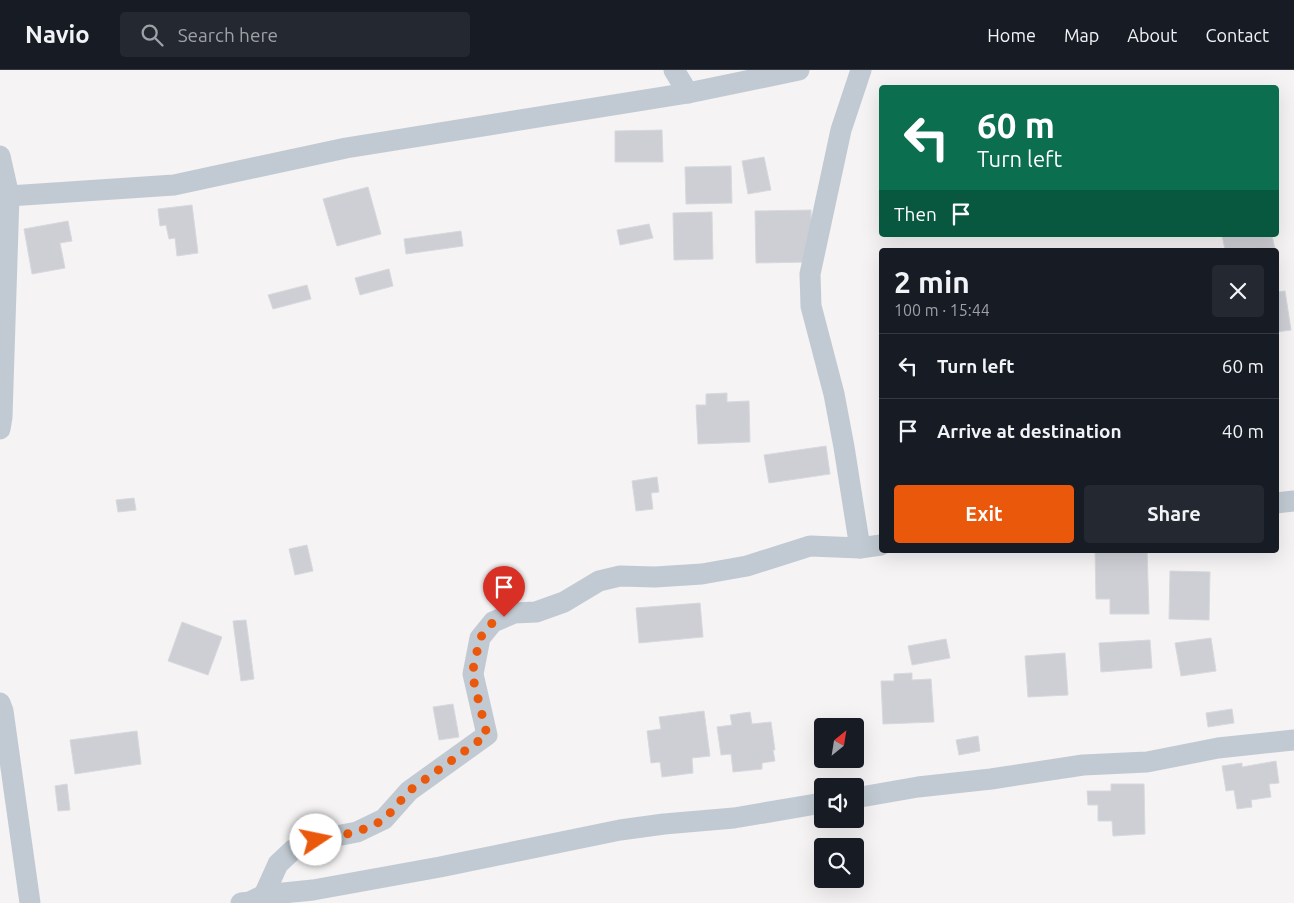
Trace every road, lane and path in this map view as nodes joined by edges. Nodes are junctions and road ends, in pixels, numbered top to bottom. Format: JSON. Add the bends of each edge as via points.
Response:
{"nodes":[{"id":1,"x":674,"y":70,"type":"edge"},
{"id":2,"x":800,"y":70,"type":"edge"},
{"id":3,"x":861,"y":70,"type":"edge"},
{"id":4,"x":688,"y":93,"type":"junction"},
{"id":5,"x":0,"y":156,"type":"edge"},
{"id":6,"x":9,"y":196,"type":"junction"},
{"id":7,"x":0,"y":429,"type":"edge"},
{"id":8,"x":1294,"y":501,"type":"edge"},
{"id":9,"x":1279,"y":503,"type":"edge"},
{"id":10,"x":879,"y":545,"type":"edge"},
{"id":11,"x":860,"y":548,"type":"junction"},
{"id":12,"x":0,"y":703,"type":"edge"},
{"id":13,"x":1294,"y":740,"type":"edge"},
{"id":14,"x":864,"y":796,"type":"edge"},
{"id":15,"x":814,"y":804,"type":"edge"},
{"id":16,"x":264,"y":896,"type":"junction"},
{"id":17,"x":30,"y":903,"type":"edge"},
{"id":18,"x":241,"y":903,"type":"edge"}],
"edges":[{"from":1,"to":4,"type":"street"},
{"from":2,"to":4,"type":"street"},
{"from":3,"to":11,"type":"street","via":[[840,130],[810,274],[811,306],[834,394]]},
{"from":4,"to":6,"type":"street","via":[[346,148],[174,184]]},
{"from":5,"to":6,"type":"street"},
{"from":6,"to":7,"type":"street"},
{"from":8,"to":9,"type":"street"},
{"from":10,"to":11,"type":"street"},
{"from":11,"to":16,"type":"street","via":[[810,546],[747,566],[702,574],[620,576],[599,581],[564,602],[536,612],[514,613],[493,622],[480,638],[472,674],[487,735],[409,791],[384,820],[357,832],[316,840],[294,849],[278,864]]},
{"from":12,"to":17,"type":"street"},
{"from":13,"to":14,"type":"street","via":[[1218,748],[1147,762],[1083,765]]},
{"from":15,"to":16,"type":"street","via":[[734,818],[620,830],[440,867]]},
{"from":16,"to":18,"type":"street"}]}
